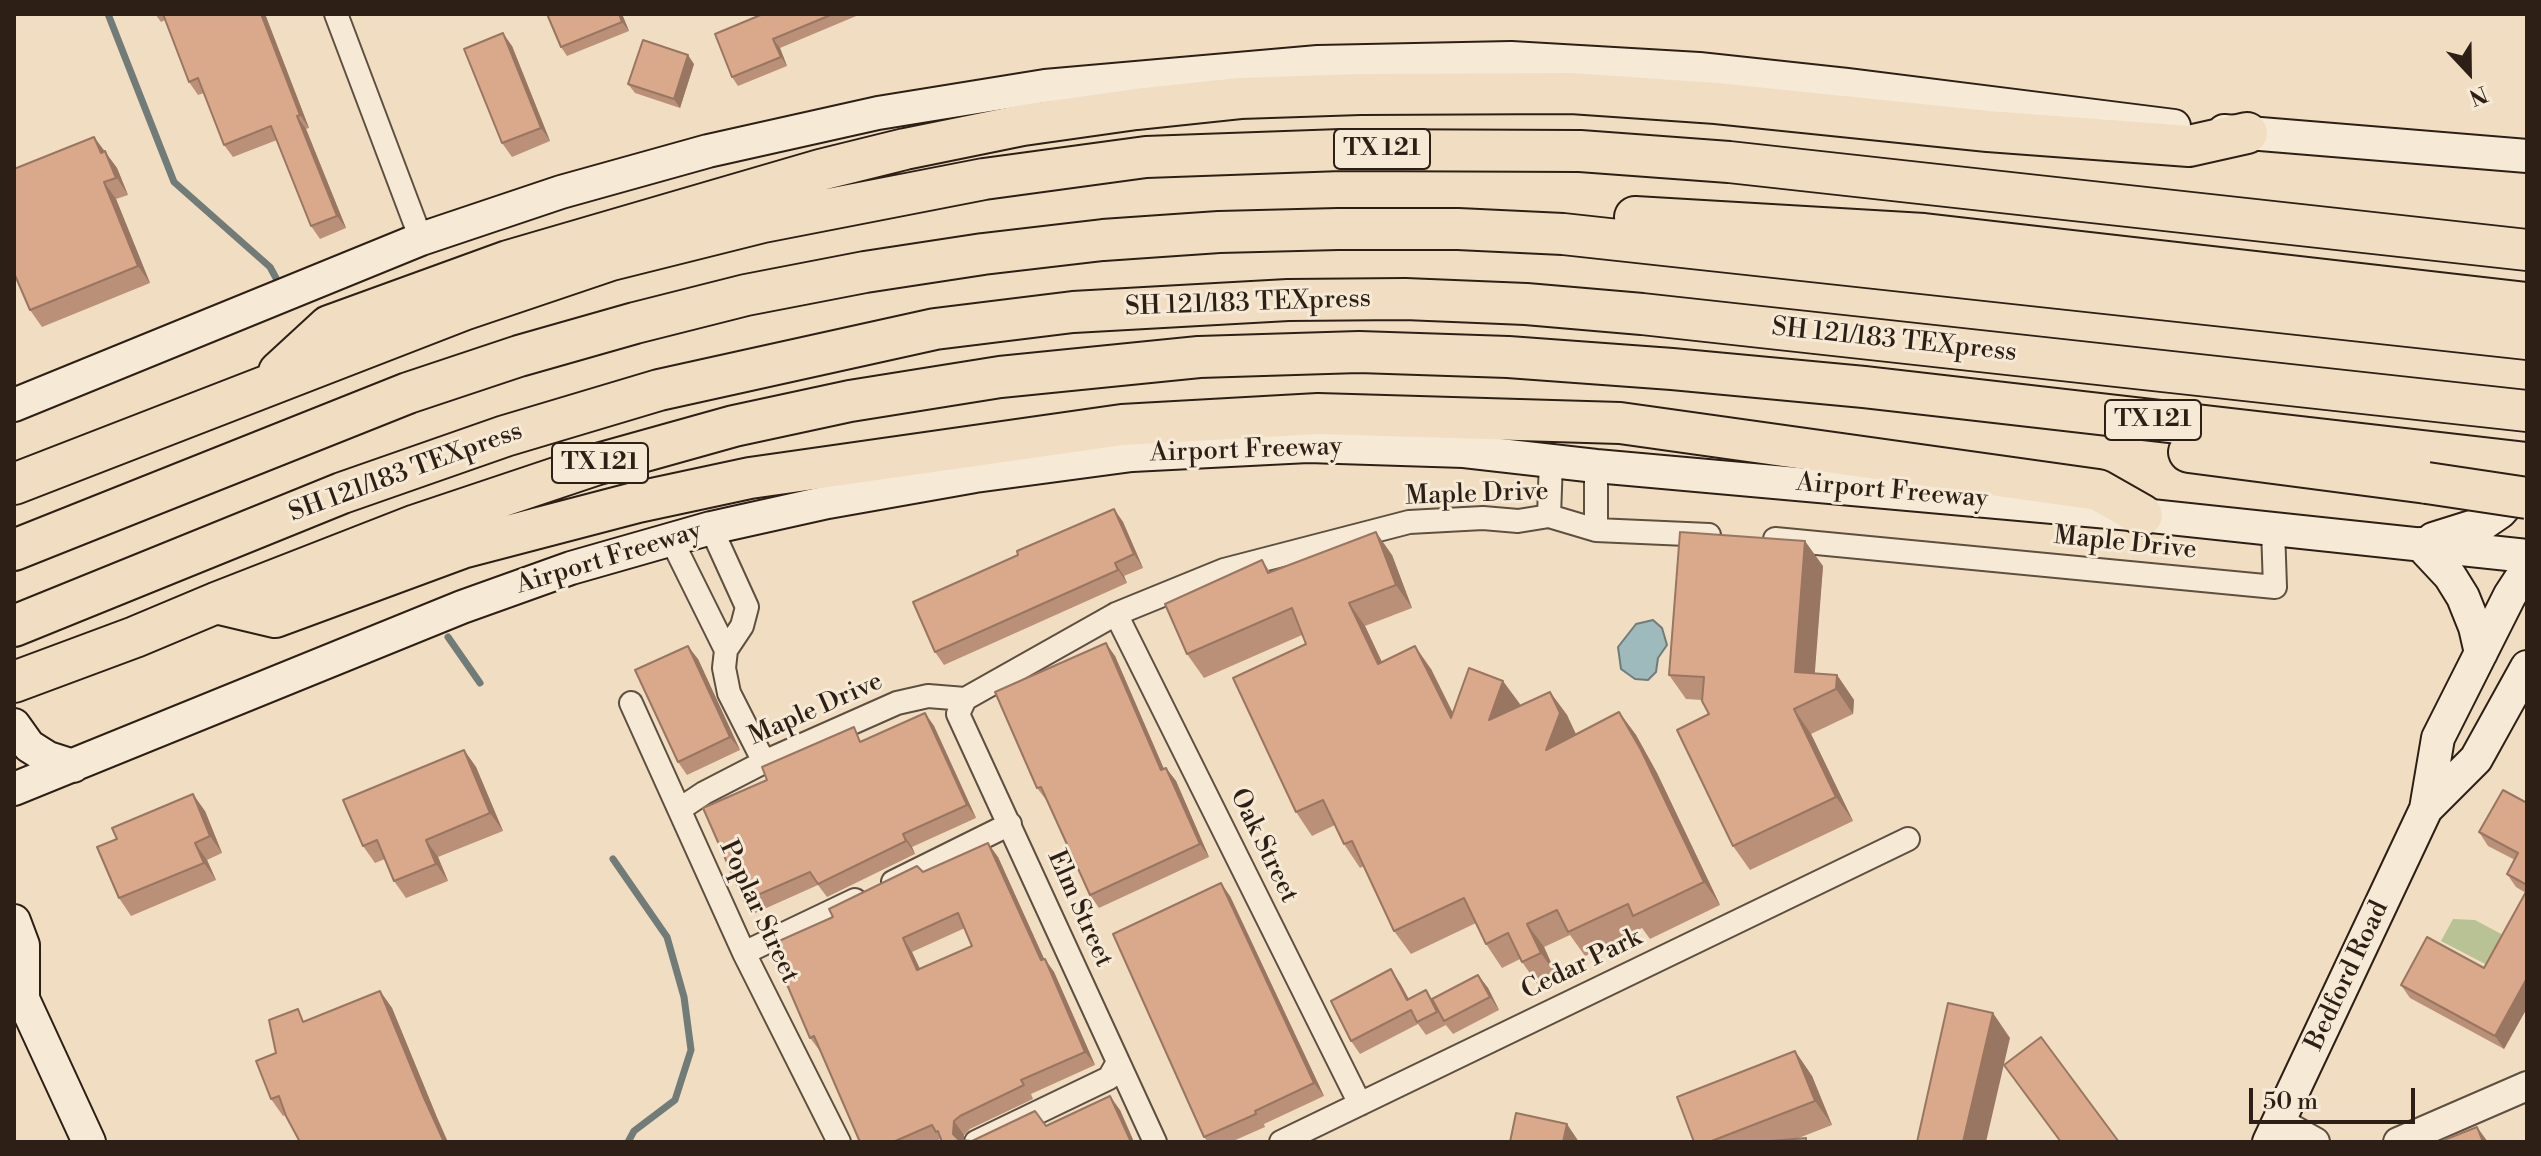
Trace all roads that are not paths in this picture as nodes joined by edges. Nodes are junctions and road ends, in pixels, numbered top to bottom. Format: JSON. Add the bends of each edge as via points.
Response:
{"nodes":[{"id":1,"x":336,"y":14,"type":"edge"},
{"id":2,"x":2247,"y":133,"type":"junction"},
{"id":3,"x":2527,"y":156,"type":"edge"},
{"id":4,"x":1458,"y":229,"type":"junction"},
{"id":5,"x":421,"y":239,"type":"junction"},
{"id":6,"x":2527,"y":250,"type":"edge"},
{"id":7,"x":2527,"y":303,"type":"edge"},
{"id":8,"x":2527,"y":339,"type":"edge"},
{"id":9,"x":265,"y":386,"type":"junction"},
{"id":10,"x":14,"y":405,"type":"edge"},
{"id":11,"x":2527,"y":411,"type":"edge"},
{"id":12,"x":1551,"y":461,"type":"junction"},
{"id":13,"x":2527,"y":463,"type":"edge"},
{"id":14,"x":1596,"y":466,"type":"junction"},
{"id":15,"x":2435,"y":469,"type":"junction"},
{"id":16,"x":2527,"y":473,"type":"edge"},
{"id":17,"x":14,"y":484,"type":"edge"},
{"id":18,"x":2527,"y":498,"type":"edge"},
{"id":19,"x":2142,"y":515,"type":"junction"},
{"id":20,"x":1549,"y":516,"type":"junction"},
{"id":21,"x":711,"y":528,"type":"junction"},
{"id":22,"x":2273,"y":529,"type":"junction"},
{"id":23,"x":1596,"y":530,"type":"junction"},
{"id":24,"x":671,"y":539,"type":"junction"},
{"id":25,"x":2420,"y":544,"type":"junction"},
{"id":26,"x":14,"y":550,"type":"edge"},
{"id":27,"x":2527,"y":556,"type":"edge"},
{"id":28,"x":2527,"y":569,"type":"edge"},
{"id":29,"x":216,"y":603,"type":"junction"},
{"id":30,"x":1116,"y":614,"type":"junction"},
{"id":31,"x":14,"y":626,"type":"edge"},
{"id":32,"x":726,"y":650,"type":"junction"},
{"id":33,"x":2481,"y":653,"type":"junction"},
{"id":34,"x":2527,"y":667,"type":"edge"},
{"id":35,"x":21,"y":679,"type":"edge"},
{"id":36,"x":965,"y":699,"type":"junction"},
{"id":37,"x":631,"y":703,"type":"dead end"},
{"id":38,"x":14,"y":725,"type":"edge"},
{"id":39,"x":764,"y":762,"type":"junction"},
{"id":40,"x":73,"y":766,"type":"junction"},
{"id":41,"x":14,"y":789,"type":"edge"},
{"id":42,"x":680,"y":809,"type":"junction"},
{"id":43,"x":2426,"y":809,"type":"junction"},
{"id":44,"x":1010,"y":824,"type":"junction"},
{"id":45,"x":1908,"y":839,"type":"dead end"},
{"id":46,"x":14,"y":921,"type":"edge"},
{"id":47,"x":744,"y":953,"type":"junction"},
{"id":48,"x":18,"y":995,"type":"edge"},
{"id":49,"x":1118,"y":1062,"type":"junction"},
{"id":50,"x":2527,"y":1086,"type":"edge"},
{"id":51,"x":1360,"y":1104,"type":"junction"},
{"id":52,"x":2274,"y":1132,"type":"edge"},
{"id":53,"x":89,"y":1142,"type":"edge"},
{"id":54,"x":839,"y":1142,"type":"edge"},
{"id":55,"x":976,"y":1142,"type":"edge"},
{"id":56,"x":1155,"y":1142,"type":"edge"},
{"id":57,"x":1281,"y":1142,"type":"edge"},
{"id":58,"x":2315,"y":1142,"type":"edge"},
{"id":59,"x":2398,"y":1142,"type":"edge"}],
"edges":[{"from":1,"to":5,"type":"street"},
{"from":2,"to":3,"type":"main road"},
{"from":2,"to":5,"type":"main road","via":[[1699,69],[1511,58],[1318,62],[1045,86],[878,113],[708,151]]},
{"from":2,"to":9,"type":"highway","via":[[2189,146],[1571,93],[1240,98],[1136,109],[905,149],[508,261],[329,326]]},
{"from":4,"to":7,"type":"highway","via":[[1569,214],[1878,231]]},
{"from":4,"to":8,"type":"highway","via":[[1563,234]]},
{"from":4,"to":26,"type":"highway","via":[[1219,232],[1103,240],[865,272],[746,295],[592,335],[408,393]]},
{"from":5,"to":10,"type":"main road"},
{"from":6,"to":9,"type":"highway","number":"TX 121","via":[[1745,163],[1580,151],[1341,150],[1146,157],[955,184],[626,256],[463,310]]},
{"from":9,"to":17,"type":"highway","number":"TX 121"},
{"from":11,"to":31,"type":"highway","name":"SH 121/183 TEXpress","via":[[1526,304],[1288,300],[1073,312],[935,329],[659,390],[342,493]]},
{"from":12,"to":14,"type":"main road","name":"Airport Freeway"},
{"from":12,"to":20,"type":"street"},
{"from":12,"to":21,"type":"main road","name":"Airport Freeway","via":[[1464,451],[1308,446],[1132,455],[975,476]]},
{"from":13,"to":15,"type":"highway"},
{"from":14,"to":19,"type":"main road","name":"Airport Freeway"},
{"from":14,"to":23,"type":"street"},
{"from":15,"to":18,"type":"highway","bridge":true},
{"from":15,"to":29,"type":"highway","number":"TX 121","via":[[1916,417],[1864,387],[1508,357],[1359,352],[1199,357],[1000,377],[734,426],[598,464],[416,525]]},
{"from":16,"to":25,"type":"main road","via":[[2519,491],[2492,518]]},
{"from":19,"to":22,"type":"main road","name":"Airport Freeway"},
{"from":19,"to":29,"type":"highway","via":[[2098,490],[1620,423],[1318,414],[1122,425],[750,478],[462,548],[275,617]]},
{"from":20,"to":23,"type":"street","name":"Maple Drive"},
{"from":20,"to":30,"type":"street","name":"Maple Drive","via":[[1409,522],[1224,570]]},
{"from":21,"to":24,"type":"main road","name":"Airport Freeway"},
{"from":21,"to":32,"type":"street","via":[[747,607]]},
{"from":22,"to":23,"type":"street","name":"Maple Drive","via":[[2275,587],[1888,548]]},
{"from":22,"to":25,"type":"main road","name":"Airport Freeway"},
{"from":24,"to":32,"type":"street"},
{"from":24,"to":40,"type":"main road","name":"Airport Freeway","via":[[462,607]]},
{"from":25,"to":27,"type":"main road","name":"Airport Freeway"},
{"from":25,"to":33,"type":"main road","via":[[2463,597]]},
{"from":28,"to":33,"type":"main road","name":"Bedford Road"},
{"from":29,"to":35,"type":"highway","number":"TX 121"},
{"from":30,"to":36,"type":"street","name":"Maple Drive"},
{"from":30,"to":51,"type":"street","name":"Oak Street"},
{"from":32,"to":39,"type":"street","via":[[729,693]]},
{"from":33,"to":43,"type":"main road","name":"Bedford Road","via":[[2438,738]]},
{"from":34,"to":43,"type":"main road","name":"Bedford Road","via":[[2476,759]]},
{"from":36,"to":39,"type":"street","name":"Maple Drive","via":[[928,696],[897,703]]},
{"from":36,"to":44,"type":"street","name":"Elm Street","via":[[958,714]]},
{"from":37,"to":42,"type":"street","name":"Poplar Street"},
{"from":38,"to":40,"type":"main road","via":[[29,746]]},
{"from":39,"to":42,"type":"street","name":"Maple Drive"},
{"from":40,"to":41,"type":"main road","name":"Airport Freeway"},
{"from":42,"to":47,"type":"street","name":"Poplar Street"},
{"from":43,"to":52,"type":"main road","name":"Bedford Road"},
{"from":44,"to":47,"type":"street"},
{"from":44,"to":49,"type":"street","name":"Elm Street"},
{"from":45,"to":51,"type":"street","name":"Cedar Park"},
{"from":46,"to":48,"type":"main road","via":[[23,945]]},
{"from":47,"to":54,"type":"street","name":"Poplar Street"},
{"from":48,"to":53,"type":"main road"},
{"from":49,"to":55,"type":"street","via":[[1109,1078]]},
{"from":49,"to":56,"type":"street","name":"Elm Street"},
{"from":50,"to":59,"type":"street"},
{"from":51,"to":57,"type":"street","name":"Cedar Park"},
{"from":52,"to":58,"type":"street"}]}
